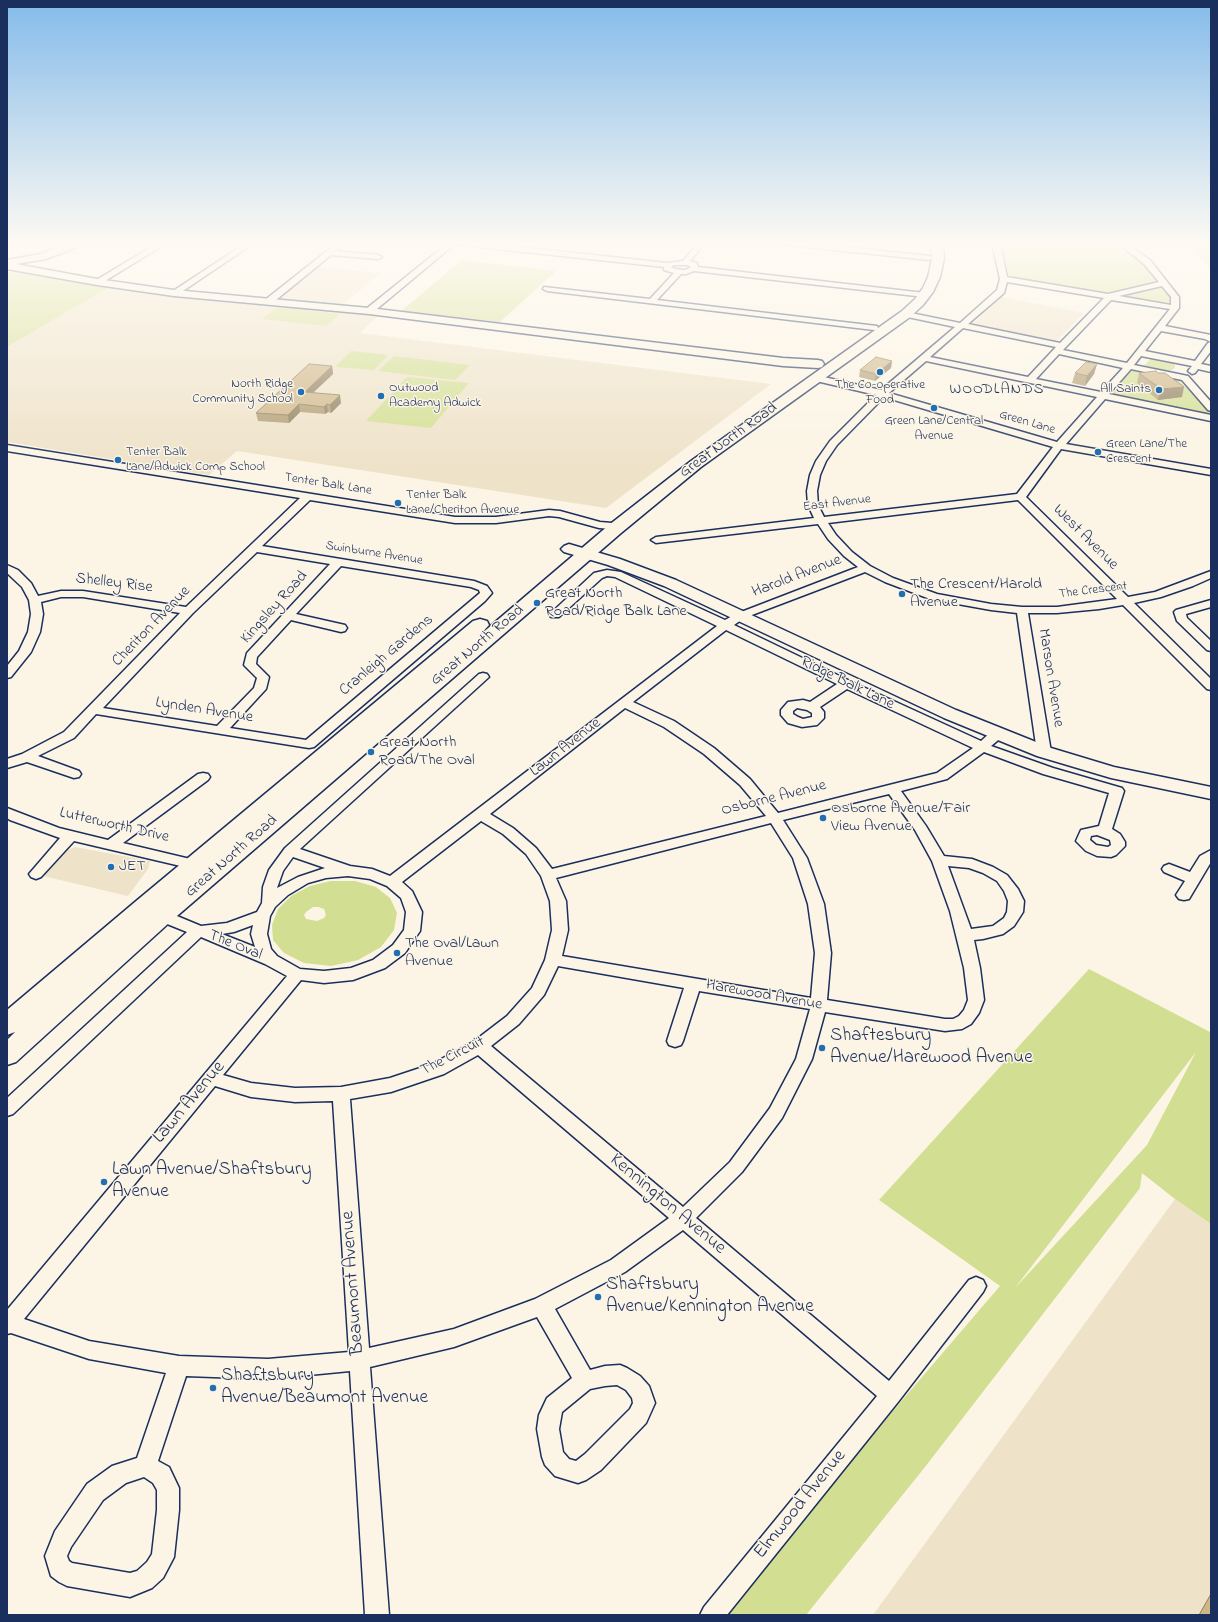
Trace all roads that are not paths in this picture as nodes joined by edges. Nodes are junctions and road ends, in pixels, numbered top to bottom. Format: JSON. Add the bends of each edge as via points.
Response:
{"nodes":[{"id":1,"x":431,"y":319,"type":"edge"},
{"id":2,"x":794,"y":319,"type":"edge"},
{"id":3,"x":886,"y":319,"type":"edge"},
{"id":4,"x":898,"y":319,"type":"edge"},
{"id":5,"x":928,"y":319,"type":"edge"},
{"id":6,"x":969,"y":319,"type":"edge"},
{"id":7,"x":1088,"y":319,"type":"edge"},
{"id":8,"x":1168,"y":319,"type":"edge"},
{"id":9,"x":961,"y":326,"type":"junction"},
{"id":10,"x":874,"y":328,"type":"junction"},
{"id":11,"x":1161,"y":328,"type":"junction"},
{"id":12,"x":1211,"y":339,"type":"edge"},
{"id":13,"x":1211,"y":345,"type":"edge"},
{"id":14,"x":1059,"y":349,"type":"junction"},
{"id":15,"x":1140,"y":353,"type":"junction"},
{"id":16,"x":925,"y":358,"type":"junction"},
{"id":17,"x":1197,"y":365,"type":"junction"},
{"id":18,"x":1128,"y":367,"type":"junction"},
{"id":19,"x":1211,"y":369,"type":"edge"},
{"id":20,"x":814,"y":371,"type":"junction"},
{"id":21,"x":1185,"y":378,"type":"junction"},
{"id":22,"x":1030,"y":380,"type":"junction"},
{"id":23,"x":882,"y":394,"type":"junction"},
{"id":24,"x":1104,"y":395,"type":"junction"},
{"id":25,"x":1211,"y":408,"type":"edge"},
{"id":26,"x":1211,"y":418,"type":"edge"},
{"id":27,"x":1059,"y":446,"type":"junction"},
{"id":28,"x":7,"y":448,"type":"edge"},
{"id":29,"x":1211,"y":472,"type":"edge"},
{"id":30,"x":308,"y":496,"type":"junction"},
{"id":31,"x":1020,"y":497,"type":"junction"},
{"id":32,"x":821,"y":521,"type":"junction"},
{"id":33,"x":603,"y":530,"type":"junction"},
{"id":34,"x":656,"y":540,"type":"dead end"},
{"id":35,"x":254,"y":548,"type":"junction"},
{"id":36,"x":578,"y":552,"type":"junction"},
{"id":37,"x":338,"y":562,"type":"junction"},
{"id":38,"x":7,"y":568,"type":"edge"},
{"id":39,"x":866,"y":568,"type":"junction"},
{"id":40,"x":1211,"y":574,"type":"edge"},
{"id":41,"x":486,"y":593,"type":"joint"},
{"id":42,"x":35,"y":600,"type":"junction"},
{"id":43,"x":1126,"y":602,"type":"junction"},
{"id":44,"x":1211,"y":603,"type":"edge"},
{"id":45,"x":1022,"y":610,"type":"junction"},
{"id":46,"x":189,"y":611,"type":"junction"},
{"id":47,"x":555,"y":615,"type":"dead end"},
{"id":48,"x":288,"y":616,"type":"junction"},
{"id":49,"x":732,"y":620,"type":"junction"},
{"id":50,"x":341,"y":628,"type":"dead end"},
{"id":51,"x":1211,"y":647,"type":"edge"},
{"id":52,"x":7,"y":674,"type":"edge"},
{"id":53,"x":483,"y":677,"type":"dead end"},
{"id":54,"x":846,"y":684,"type":"junction"},
{"id":55,"x":1211,"y":686,"type":"edge"},
{"id":56,"x":625,"y":702,"type":"junction"},
{"id":57,"x":812,"y":707,"type":"dead end"},
{"id":58,"x":94,"y":710,"type":"junction"},
{"id":59,"x":220,"y":730,"type":"junction"},
{"id":60,"x":997,"y":734,"type":"junction"},
{"id":61,"x":309,"y":744,"type":"joint"},
{"id":62,"x":982,"y":747,"type":"junction"},
{"id":63,"x":1044,"y":752,"type":"junction"},
{"id":64,"x":27,"y":757,"type":"junction"},
{"id":65,"x":7,"y":764,"type":"edge"},
{"id":66,"x":74,"y":774,"type":"dead end"},
{"id":67,"x":203,"y":777,"type":"dead end"},
{"id":68,"x":892,"y":788,"type":"junction"},
{"id":69,"x":1211,"y":792,"type":"edge"},
{"id":70,"x":7,"y":812,"type":"edge"},
{"id":71,"x":480,"y":814,"type":"junction"},
{"id":72,"x":775,"y":818,"type":"junction"},
{"id":73,"x":1104,"y":831,"type":"dead end"},
{"id":74,"x":71,"y":835,"type":"junction"},
{"id":75,"x":112,"y":844,"type":"junction"},
{"id":76,"x":290,"y":851,"type":"junction"},
{"id":77,"x":1211,"y":855,"type":"edge"},
{"id":78,"x":938,"y":861,"type":"junction"},
{"id":79,"x":206,"y":867,"type":"junction"},
{"id":80,"x":1169,"y":869,"type":"dead end"},
{"id":81,"x":348,"y":871,"type":"junction"},
{"id":82,"x":36,"y":874,"type":"dead end"},
{"id":83,"x":548,"y":875,"type":"junction"},
{"id":84,"x":1193,"y":879,"type":"junction"},
{"id":85,"x":392,"y":882,"type":"junction"},
{"id":86,"x":1184,"y":895,"type":"dead end"},
{"id":87,"x":270,"y":903,"type":"junction"},
{"id":88,"x":153,"y":912,"type":"junction"},
{"id":89,"x":262,"y":916,"type":"junction"},
{"id":90,"x":198,"y":931,"type":"junction"},
{"id":91,"x":965,"y":935,"type":"junction"},
{"id":92,"x":272,"y":960,"type":"junction"},
{"id":93,"x":553,"y":960,"type":"junction"},
{"id":94,"x":297,"y":974,"type":"junction"},
{"id":95,"x":693,"y":984,"type":"junction"},
{"id":96,"x":819,"y":1005,"type":"junction"},
{"id":97,"x":7,"y":1025,"type":"edge"},
{"id":98,"x":675,"y":1041,"type":"dead end"},
{"id":99,"x":479,"y":1046,"type":"junction"},
{"id":100,"x":7,"y":1055,"type":"edge"},
{"id":101,"x":211,"y":1078,"type":"junction"},
{"id":102,"x":341,"y":1094,"type":"junction"},
{"id":103,"x":7,"y":1109,"type":"edge"},
{"id":104,"x":683,"y":1219,"type":"junction"},
{"id":105,"x":976,"y":1286,"type":"dead end"},
{"id":106,"x":542,"y":1306,"type":"junction"},
{"id":107,"x":8,"y":1324,"type":"edge"},
{"id":108,"x":360,"y":1360,"type":"junction"},
{"id":109,"x":179,"y":1366,"type":"junction"},
{"id":110,"x":585,"y":1381,"type":"junction"},
{"id":111,"x":891,"y":1395,"type":"junction"},
{"id":112,"x":145,"y":1466,"type":"junction"},
{"id":113,"x":377,"y":1615,"type":"edge"},
{"id":114,"x":712,"y":1615,"type":"edge"}],
"edges":[{"from":1,"to":20,"type":"street","via":[[782,362]]},
{"from":2,"to":10,"type":"street"},
{"from":3,"to":10,"type":"highway","name":"Great North Road"},
{"from":4,"to":20,"type":"highway","name":"Great North Road"},
{"from":5,"to":9,"type":"street"},
{"from":6,"to":9,"type":"street","name":"The Crescent"},
{"from":7,"to":14,"type":"street"},
{"from":8,"to":11,"type":"street"},
{"from":9,"to":14,"type":"street"},
{"from":9,"to":16,"type":"street","name":"The Crescent"},
{"from":10,"to":20,"type":"highway","name":"Great North Road"},
{"from":11,"to":12,"type":"street"},
{"from":11,"to":15,"type":"street"},
{"from":13,"to":17,"type":"street"},
{"from":14,"to":18,"type":"street"},
{"from":14,"to":22,"type":"street"},
{"from":15,"to":17,"type":"street"},
{"from":15,"to":18,"type":"street"},
{"from":16,"to":22,"type":"street"},
{"from":16,"to":23,"type":"street","name":"The Crescent"},
{"from":17,"to":19,"type":"street"},
{"from":17,"to":21,"type":"street"},
{"from":18,"to":21,"type":"street"},
{"from":18,"to":24,"type":"street"},
{"from":20,"to":23,"type":"street","name":"Green Lane"},
{"from":20,"to":33,"type":"highway","name":"Great North Road","via":[[748,411]]},
{"from":20,"to":33,"type":"highway","name":"Great North Road","via":[[621,524]]},
{"from":21,"to":25,"type":"street"},
{"from":22,"to":24,"type":"street"},
{"from":23,"to":27,"type":"street","name":"Green Lane"},
{"from":23,"to":32,"type":"street","name":"The Crescent","via":[[833,443],[820,460],[812,491],[813,505]]},
{"from":24,"to":26,"type":"street"},
{"from":24,"to":27,"type":"street"},
{"from":27,"to":29,"type":"street","name":"Green Lane"},
{"from":27,"to":31,"type":"street"},
{"from":28,"to":30,"type":"street","name":"Tenter Balk Lane"},
{"from":30,"to":33,"type":"street","name":"Tenter Balk Lane","via":[[455,520],[496,520],[549,513],[560,514]]},
{"from":30,"to":35,"type":"street","name":"Cheriton Avenue"},
{"from":31,"to":32,"type":"street","name":"East Avenue"},
{"from":31,"to":43,"type":"street","name":"West Avenue"},
{"from":32,"to":34,"type":"street","name":"East Avenue"},
{"from":32,"to":39,"type":"street","name":"The Crescent","via":[[848,554]]},
{"from":33,"to":36,"type":"highway","name":"Great North Road"},
{"from":35,"to":37,"type":"street","name":"Swinburne Avenue"},
{"from":35,"to":46,"type":"street","name":"Cheriton Avenue"},
{"from":36,"to":49,"type":"street","name":"Ridge Balk Lane","via":[[652,576]]},
{"from":36,"to":79,"type":"highway","name":"Great North Road"},
{"from":37,"to":41,"type":"street","name":"Swinburne Avenue","via":[[474,584],[483,588]]},
{"from":37,"to":48,"type":"street","name":"Kingsley Road"},
{"from":38,"to":42,"type":"street","via":[[27,585]]},
{"from":39,"to":45,"type":"street","name":"The Crescent","via":[[896,583],[934,597]]},
{"from":39,"to":49,"type":"street","name":"Harold Avenue"},
{"from":40,"to":43,"type":"street","name":"The Crescent","via":[[1157,595]]},
{"from":41,"to":61,"type":"street","name":"Cranleigh Gardens"},
{"from":42,"to":46,"type":"street","name":"Shelley Rise","via":[[61,594],[83,594]]},
{"from":42,"to":52,"type":"street","via":[[37,614],[34,632],[25,652]]},
{"from":43,"to":45,"type":"street","name":"The Crescent","via":[[1057,610]]},
{"from":43,"to":55,"type":"street","name":"West Avenue"},
{"from":44,"to":51,"type":"street","via":[[1180,612],[1181,619]]},
{"from":45,"to":63,"type":"street","name":"Marson Avenue"},
{"from":46,"to":58,"type":"street","name":"Cheriton Avenue"},
{"from":47,"to":49,"type":"street","name":"Ridge Balk Lane","via":[[598,575],[607,573],[617,574]]},
{"from":48,"to":50,"type":"street"},
{"from":48,"to":59,"type":"street","name":"Kingsley Road","via":[[251,656],[250,665],[263,676],[260,688]]},
{"from":49,"to":54,"type":"street","name":"Ridge Balk Lane"},
{"from":49,"to":56,"type":"street","name":"Lawn Avenue"},
{"from":49,"to":60,"type":"street","name":"Ridge Balk Lane"},
{"from":53,"to":76,"type":"street","name":"Great North Road"},
{"from":54,"to":57,"type":"street"},
{"from":54,"to":62,"type":"street","name":"Ridge Balk Lane"},
{"from":56,"to":71,"type":"street","name":"Lawn Avenue"},
{"from":56,"to":72,"type":"street","via":[[669,724],[709,751],[745,782]]},
{"from":58,"to":59,"type":"street","name":"Lynden Avenue"},
{"from":58,"to":64,"type":"street","name":"Cheriton Avenue","via":[[69,735]]},
{"from":59,"to":61,"type":"street","name":"Lynden Avenue"},
{"from":60,"to":62,"type":"street","name":"Osborne Avenue"},
{"from":60,"to":63,"type":"street","name":"Ridge Balk Lane"},
{"from":62,"to":68,"type":"street","name":"Osborne Avenue","via":[[942,776]]},
{"from":62,"to":73,"type":"street","name":"Ridge Balk Lane","via":[[1048,771],[1116,791]]},
{"from":63,"to":69,"type":"street","name":"Ridge Balk Lane","via":[[1110,772]]},
{"from":64,"to":65,"type":"street","name":"Cheriton Avenue"},
{"from":64,"to":66,"type":"street"},
{"from":67,"to":75,"type":"street"},
{"from":68,"to":72,"type":"street","name":"Osborne Avenue"},
{"from":68,"to":78,"type":"street","via":[[921,829]]},
{"from":70,"to":74,"type":"street","name":"Lutterworth Drive","via":[[55,832]]},
{"from":71,"to":83,"type":"street","name":"The Circuit","via":[[508,831],[531,851]]},
{"from":71,"to":85,"type":"street","name":"Lawn Avenue"},
{"from":72,"to":83,"type":"street","name":"Osborne Avenue"},
{"from":72,"to":96,"type":"street","via":[[800,858],[816,904],[823,953]]},
{"from":74,"to":75,"type":"street","name":"Lutterworth Drive"},
{"from":74,"to":82,"type":"street"},
{"from":75,"to":79,"type":"street","name":"Lutterworth Drive"},
{"from":76,"to":81,"type":"street","name":"The Oval"},
{"from":76,"to":87,"type":"street","name":"The Oval","via":[[276,870],[270,887]]},
{"from":77,"to":84,"type":"street","via":[[1205,859]]},
{"from":78,"to":91,"type":"street"},
{"from":78,"to":91,"type":"street","via":[[972,864],[988,870],[1002,878],[1016,901],[1015,912],[1009,922],[998,930]]},
{"from":79,"to":88,"type":"highway","name":"Great North Road"},
{"from":80,"to":84,"type":"street"},
{"from":81,"to":85,"type":"street","name":"The Oval","via":[[372,874]]},
{"from":81,"to":87,"type":"street","name":"The Oval","via":[[325,873],[303,880],[283,891]]},
{"from":83,"to":93,"type":"street","name":"The Circuit","via":[[558,901],[560,930]]},
{"from":84,"to":86,"type":"street"},
{"from":85,"to":94,"type":"street","name":"The Oval","via":[[408,895],[414,912],[412,931],[399,949],[379,964],[353,974],[324,977]]},
{"from":87,"to":89,"type":"street","name":"The Oval"},
{"from":88,"to":90,"type":"street","name":"The Oval"},
{"from":88,"to":97,"type":"highway","name":"Great North Road"},
{"from":88,"to":100,"type":"highway","name":"Great North Road"},
{"from":89,"to":90,"type":"street","name":"The Oval","via":[[229,928]]},
{"from":89,"to":92,"type":"street","name":"The Oval","via":[[259,934],[264,951]]},
{"from":90,"to":92,"type":"street","name":"The Oval"},
{"from":90,"to":103,"type":"street"},
{"from":91,"to":96,"type":"street","name":"Harewood Avenue","via":[[976,1000],[971,1013],[956,1025]]},
{"from":92,"to":94,"type":"street","name":"The Oval"},
{"from":93,"to":95,"type":"street","name":"Harewood Avenue"},
{"from":93,"to":99,"type":"street","name":"The Circuit","via":[[538,991],[513,1020]]},
{"from":94,"to":101,"type":"street","name":"Lawn Avenue"},
{"from":95,"to":96,"type":"street","name":"Harewood Avenue"},
{"from":95,"to":98,"type":"street"},
{"from":96,"to":104,"type":"street","via":[[804,1059],[776,1113],[736,1167]]},
{"from":99,"to":102,"type":"street","name":"The Circuit","via":[[438,1069],[391,1085]]},
{"from":99,"to":104,"type":"street","name":"Kennington Avenue"},
{"from":101,"to":102,"type":"street","name":"The Circuit","via":[[251,1090],[295,1095]]},
{"from":101,"to":107,"type":"street","name":"Lawn Avenue"},
{"from":102,"to":108,"type":"street","name":"Beaumont Avenue"},
{"from":104,"to":106,"type":"street","via":[[618,1266]]},
{"from":104,"to":111,"type":"street","name":"Kennington Avenue"},
{"from":105,"to":111,"type":"street","name":"Elmwood Avenue"},
{"from":106,"to":108,"type":"street","via":[[454,1338]]},
{"from":106,"to":110,"type":"street"},
{"from":107,"to":109,"type":"street","via":[[89,1350]]},
{"from":108,"to":109,"type":"street","via":[[268,1369]]},
{"from":108,"to":113,"type":"street","name":"Beaumont Avenue"},
{"from":109,"to":112,"type":"street"},
{"from":110,"to":110,"type":"street","via":[[620,1375],[634,1383],[642,1393],[644,1403],[638,1416],[592,1462],[578,1472],[563,1468],[553,1457],[548,1429],[554,1405]]},
{"from":111,"to":114,"type":"street","name":"Elmwood Avenue"},
{"from":112,"to":112,"type":"street","via":[[161,1475],[168,1488],[163,1557],[155,1570],[144,1580],[130,1585],[67,1574],[59,1568],[56,1556],[62,1539],[95,1492],[120,1474]]}]}
